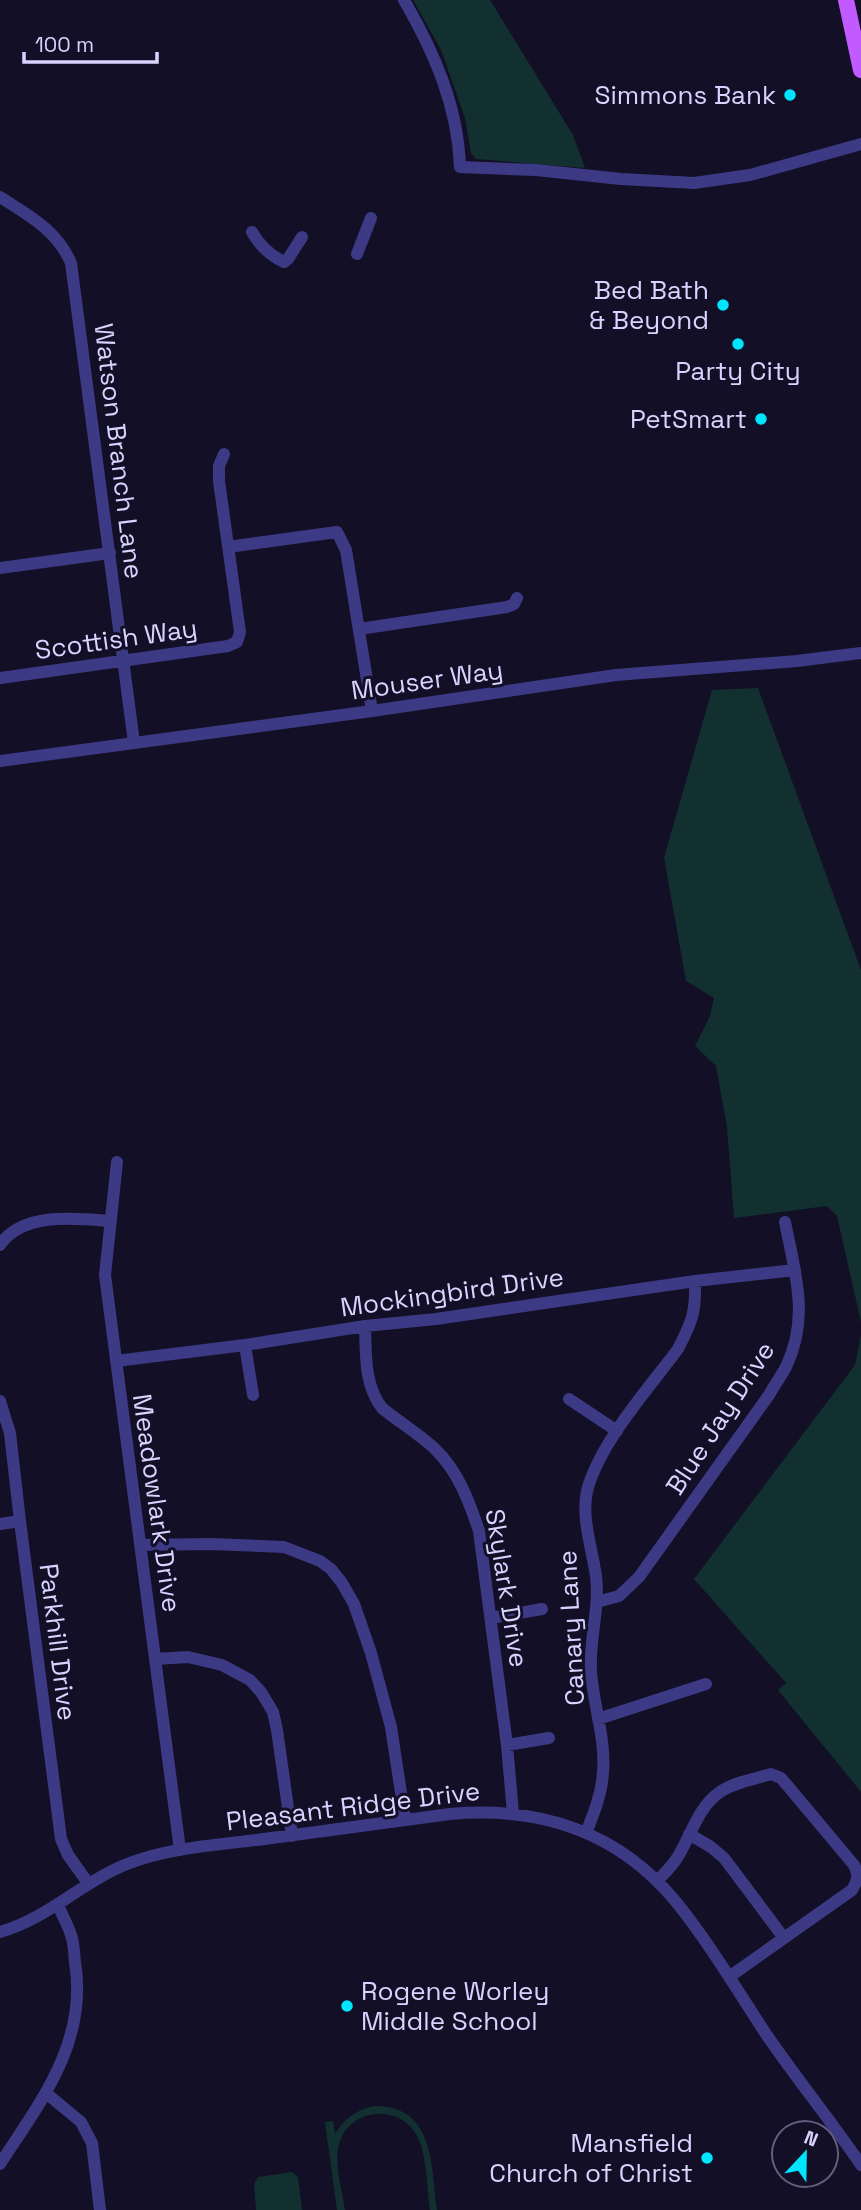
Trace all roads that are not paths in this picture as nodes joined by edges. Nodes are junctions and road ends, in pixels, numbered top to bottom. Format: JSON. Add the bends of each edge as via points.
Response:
{"nodes":[{"id":1,"x":404,"y":0,"type":"edge"},
{"id":2,"x":846,"y":0,"type":"edge"},
{"id":3,"x":861,"y":70,"type":"edge"},
{"id":4,"x":861,"y":144,"type":"edge"},
{"id":5,"x":0,"y":197,"type":"edge"},
{"id":6,"x":371,"y":218,"type":"dead end"},
{"id":7,"x":252,"y":233,"type":"dead end"},
{"id":8,"x":302,"y":237,"type":"dead end"},
{"id":9,"x":357,"y":254,"type":"dead end"},
{"id":10,"x":224,"y":454,"type":"dead end"},
{"id":11,"x":228,"y":547,"type":"junction"},
{"id":12,"x":110,"y":553,"type":"junction"},
{"id":13,"x":0,"y":568,"type":"edge"},
{"id":14,"x":517,"y":598,"type":"dead end"},
{"id":15,"x":359,"y":629,"type":"junction"},
{"id":16,"x":861,"y":653,"type":"edge"},
{"id":17,"x":123,"y":661,"type":"junction"},
{"id":18,"x":0,"y":678,"type":"edge"},
{"id":19,"x":372,"y":711,"type":"junction"},
{"id":20,"x":134,"y":743,"type":"junction"},
{"id":21,"x":0,"y":761,"type":"edge"},
{"id":22,"x":117,"y":1162,"type":"dead end"},
{"id":23,"x":109,"y":1221,"type":"junction"},
{"id":24,"x":785,"y":1222,"type":"dead end"},
{"id":25,"x":0,"y":1245,"type":"edge"},
{"id":26,"x":795,"y":1269,"type":"junction"},
{"id":27,"x":695,"y":1281,"type":"junction"},
{"id":28,"x":365,"y":1326,"type":"junction"},
{"id":29,"x":245,"y":1345,"type":"junction"},
{"id":30,"x":116,"y":1362,"type":"junction"},
{"id":31,"x":253,"y":1395,"type":"dead end"},
{"id":32,"x":569,"y":1399,"type":"dead end"},
{"id":33,"x":0,"y":1401,"type":"edge"},
{"id":34,"x":617,"y":1431,"type":"junction"},
{"id":35,"x":19,"y":1521,"type":"junction"},
{"id":36,"x":0,"y":1524,"type":"edge"},
{"id":37,"x":141,"y":1545,"type":"junction"},
{"id":38,"x":597,"y":1602,"type":"junction"},
{"id":39,"x":542,"y":1609,"type":"dead end"},
{"id":40,"x":491,"y":1618,"type":"junction"},
{"id":41,"x":155,"y":1659,"type":"junction"},
{"id":42,"x":706,"y":1685,"type":"dead end"},
{"id":43,"x":598,"y":1719,"type":"junction"},
{"id":44,"x":548,"y":1738,"type":"dead end"},
{"id":45,"x":507,"y":1745,"type":"junction"},
{"id":46,"x":513,"y":1813,"type":"junction"},
{"id":47,"x":405,"y":1819,"type":"junction"},
{"id":48,"x":586,"y":1833,"type":"junction"},
{"id":49,"x":689,"y":1834,"type":"junction"},
{"id":50,"x":292,"y":1836,"type":"junction"},
{"id":51,"x":180,"y":1850,"type":"junction"},
{"id":52,"x":657,"y":1881,"type":"junction"},
{"id":53,"x":88,"y":1884,"type":"junction"},
{"id":54,"x":58,"y":1905,"type":"junction"},
{"id":55,"x":0,"y":1932,"type":"edge"},
{"id":56,"x":784,"y":1938,"type":"junction"},
{"id":57,"x":729,"y":1977,"type":"junction"},
{"id":58,"x":46,"y":2093,"type":"junction"},
{"id":59,"x":0,"y":2164,"type":"edge"},
{"id":60,"x":861,"y":2165,"type":"edge"},
{"id":61,"x":100,"y":2210,"type":"edge"}],
"edges":[{"from":1,"to":4,"type":"street","via":[[426,38],[451,102],[460,167],[694,183],[750,175]]},
{"from":2,"to":3,"type":"main road"},
{"from":5,"to":12,"type":"street","name":"Watson Branch Lane","via":[[47,228],[71,263]]},
{"from":6,"to":9,"type":"street"},
{"from":7,"to":8,"type":"street","via":[[273,257],[284,262]]},
{"from":10,"to":11,"type":"street","via":[[218,473]]},
{"from":11,"to":15,"type":"street","via":[[337,532],[346,550]]},
{"from":11,"to":17,"type":"street","name":"Scottish Way","via":[[240,632],[237,642]]},
{"from":12,"to":13,"type":"street"},
{"from":12,"to":17,"type":"street","name":"Watson Branch Lane"},
{"from":14,"to":15,"type":"street","via":[[507,607]]},
{"from":15,"to":19,"type":"street"},
{"from":16,"to":19,"type":"street","name":"Mouser Way","via":[[616,675]]},
{"from":17,"to":18,"type":"street","name":"Scottish Way"},
{"from":17,"to":20,"type":"street","name":"Watson Branch Lane"},
{"from":19,"to":20,"type":"street","name":"Mouser Way"},
{"from":20,"to":21,"type":"street","name":"Mouser Way"},
{"from":22,"to":23,"type":"street","name":"Meadowlark Drive"},
{"from":23,"to":25,"type":"street","via":[[39,1222],[18,1228]]},
{"from":23,"to":30,"type":"street","name":"Meadowlark Drive","via":[[105,1275]]},
{"from":24,"to":26,"type":"street","name":"Blue Jay Drive"},
{"from":26,"to":27,"type":"street","name":"Mockingbird Drive"},
{"from":26,"to":38,"type":"street","name":"Blue Jay Drive","via":[[798,1333],[786,1368],[639,1577],[619,1596]]},
{"from":27,"to":28,"type":"street","name":"Mockingbird Drive"},
{"from":27,"to":34,"type":"street","name":"Canary Lane","via":[[696,1305],[678,1349]]},
{"from":28,"to":29,"type":"street","name":"Mockingbird Drive"},
{"from":28,"to":40,"type":"street","name":"Skylark Drive","via":[[368,1374],[377,1402],[434,1449],[469,1501],[479,1531]]},
{"from":29,"to":30,"type":"street","name":"Mockingbird Drive"},
{"from":29,"to":31,"type":"street"},
{"from":30,"to":37,"type":"street","name":"Meadowlark Drive"},
{"from":32,"to":34,"type":"street"},
{"from":33,"to":35,"type":"street","name":"Parkhill Drive","via":[[10,1433]]},
{"from":34,"to":38,"type":"street","name":"Canary Lane","via":[[587,1490]]},
{"from":35,"to":36,"type":"street"},
{"from":35,"to":53,"type":"street","name":"Parkhill Drive","via":[[61,1839]]},
{"from":37,"to":41,"type":"street","name":"Meadowlark Drive"},
{"from":37,"to":47,"type":"street","via":[[284,1547],[331,1569],[354,1604],[371,1653],[391,1727]]},
{"from":38,"to":43,"type":"street","name":"Canary Lane","via":[[591,1672]]},
{"from":39,"to":40,"type":"street"},
{"from":40,"to":45,"type":"street","name":"Skylark Drive"},
{"from":41,"to":50,"type":"street","via":[[188,1657],[222,1665],[250,1680],[261,1692],[277,1730]]},
{"from":41,"to":51,"type":"street","name":"Meadowlark Drive"},
{"from":42,"to":43,"type":"street"},
{"from":43,"to":48,"type":"street","name":"Canary Lane","via":[[603,1772]]},
{"from":44,"to":45,"type":"street"},
{"from":45,"to":46,"type":"street","name":"Skylark Drive"},
{"from":46,"to":47,"type":"street","name":"Pleasant Ridge Drive","via":[[484,1811]]},
{"from":46,"to":48,"type":"street","name":"Pleasant Ridge Drive"},
{"from":47,"to":50,"type":"street","name":"Pleasant Ridge Drive"},
{"from":48,"to":52,"type":"street","name":"Pleasant Ridge Drive","via":[[634,1861]]},
{"from":49,"to":52,"type":"street","via":[[676,1860]]},
{"from":49,"to":56,"type":"street","via":[[724,1858]]},
{"from":49,"to":56,"type":"street","via":[[720,1791],[771,1774],[781,1779],[858,1874],[852,1890]]},
{"from":50,"to":51,"type":"street","name":"Pleasant Ridge Drive"},
{"from":51,"to":53,"type":"street","name":"Pleasant Ridge Drive","via":[[128,1864]]},
{"from":52,"to":57,"type":"street","name":"Pleasant Ridge Drive"},
{"from":53,"to":54,"type":"street","name":"Pleasant Ridge Drive"},
{"from":54,"to":55,"type":"street","name":"Pleasant Ridge Drive"},
{"from":54,"to":58,"type":"street","via":[[71,1935],[77,2007],[71,2037]]},
{"from":56,"to":57,"type":"street"},
{"from":57,"to":60,"type":"street","name":"Pleasant Ridge Drive"},
{"from":58,"to":59,"type":"street"},
{"from":58,"to":61,"type":"street","via":[[80,2122],[92,2143]]}]}
